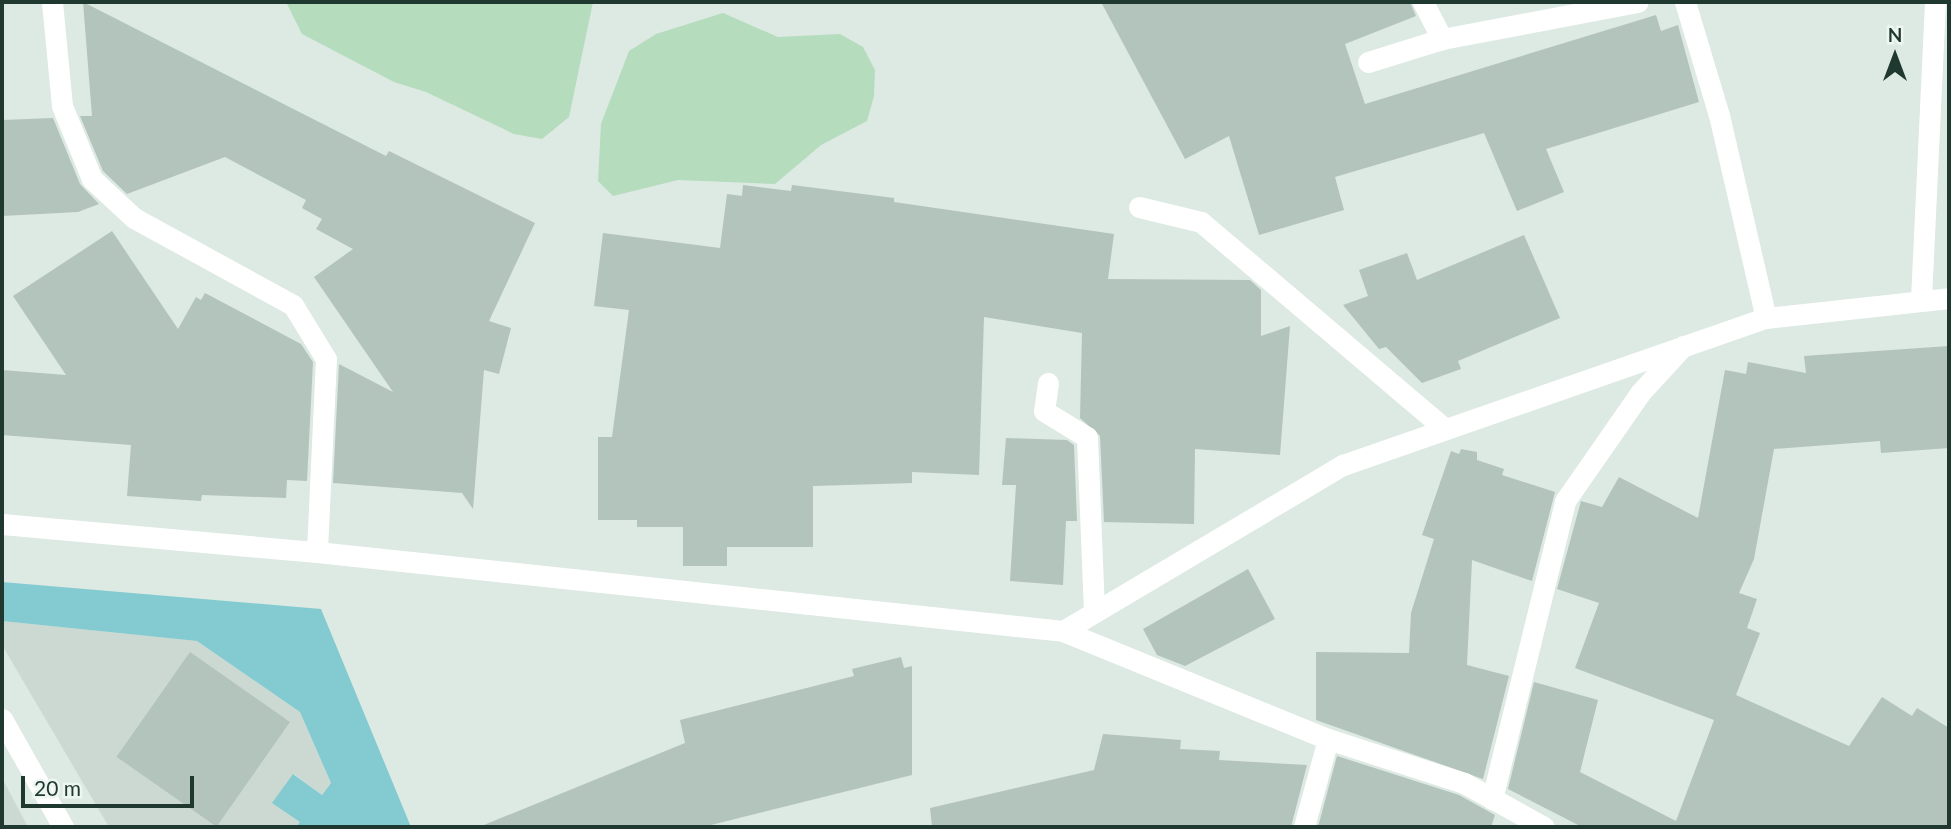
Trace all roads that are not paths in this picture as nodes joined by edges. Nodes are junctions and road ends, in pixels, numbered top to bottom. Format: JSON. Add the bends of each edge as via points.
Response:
{"nodes":[{"id":1,"x":52,"y":2,"type":"edge"},
{"id":2,"x":1423,"y":2,"type":"edge"},
{"id":3,"x":1638,"y":2,"type":"edge"},
{"id":4,"x":1685,"y":2,"type":"edge"},
{"id":5,"x":1935,"y":2,"type":"edge"},
{"id":6,"x":1442,"y":38,"type":"junction"},
{"id":7,"x":1368,"y":62,"type":"dead end"},
{"id":8,"x":1139,"y":207,"type":"dead end"},
{"id":9,"x":1949,"y":298,"type":"edge"},
{"id":10,"x":1922,"y":299,"type":"junction"},
{"id":11,"x":1766,"y":318,"type":"junction"},
{"id":12,"x":1684,"y":345,"type":"junction"},
{"id":13,"x":1048,"y":383,"type":"dead end"},
{"id":14,"x":1445,"y":429,"type":"junction"},
{"id":15,"x":2,"y":524,"type":"edge"},
{"id":16,"x":317,"y":552,"type":"junction"},
{"id":17,"x":1094,"y":612,"type":"junction"},
{"id":18,"x":1063,"y":631,"type":"junction"},
{"id":19,"x":2,"y":719,"type":"edge"},
{"id":20,"x":1328,"y":739,"type":"junction"},
{"id":21,"x":1492,"y":799,"type":"junction"},
{"id":22,"x":62,"y":827,"type":"edge"},
{"id":23,"x":1304,"y":827,"type":"edge"},
{"id":24,"x":1544,"y":827,"type":"edge"}],
"edges":[{"from":1,"to":16,"type":"street","via":[[62,106],[92,179],[134,218],[293,305],[326,359]]},
{"from":2,"to":6,"type":"street"},
{"from":3,"to":6,"type":"street"},
{"from":4,"to":11,"type":"street","via":[[1719,115]]},
{"from":5,"to":10,"type":"street"},
{"from":6,"to":7,"type":"street"},
{"from":8,"to":14,"type":"street","via":[[1201,222]]},
{"from":9,"to":10,"type":"street"},
{"from":10,"to":11,"type":"street"},
{"from":11,"to":12,"type":"street"},
{"from":12,"to":14,"type":"street"},
{"from":12,"to":21,"type":"street","via":[[1640,393],[1565,501]]},
{"from":13,"to":17,"type":"street","via":[[1044,411],[1087,437]]},
{"from":14,"to":17,"type":"street","via":[[1343,465]]},
{"from":15,"to":16,"type":"street"},
{"from":16,"to":18,"type":"street"},
{"from":17,"to":18,"type":"street"},
{"from":18,"to":20,"type":"street"},
{"from":19,"to":22,"type":"street"},
{"from":20,"to":21,"type":"street","via":[[1464,783]]},
{"from":20,"to":23,"type":"street"},
{"from":21,"to":24,"type":"street"}]}
